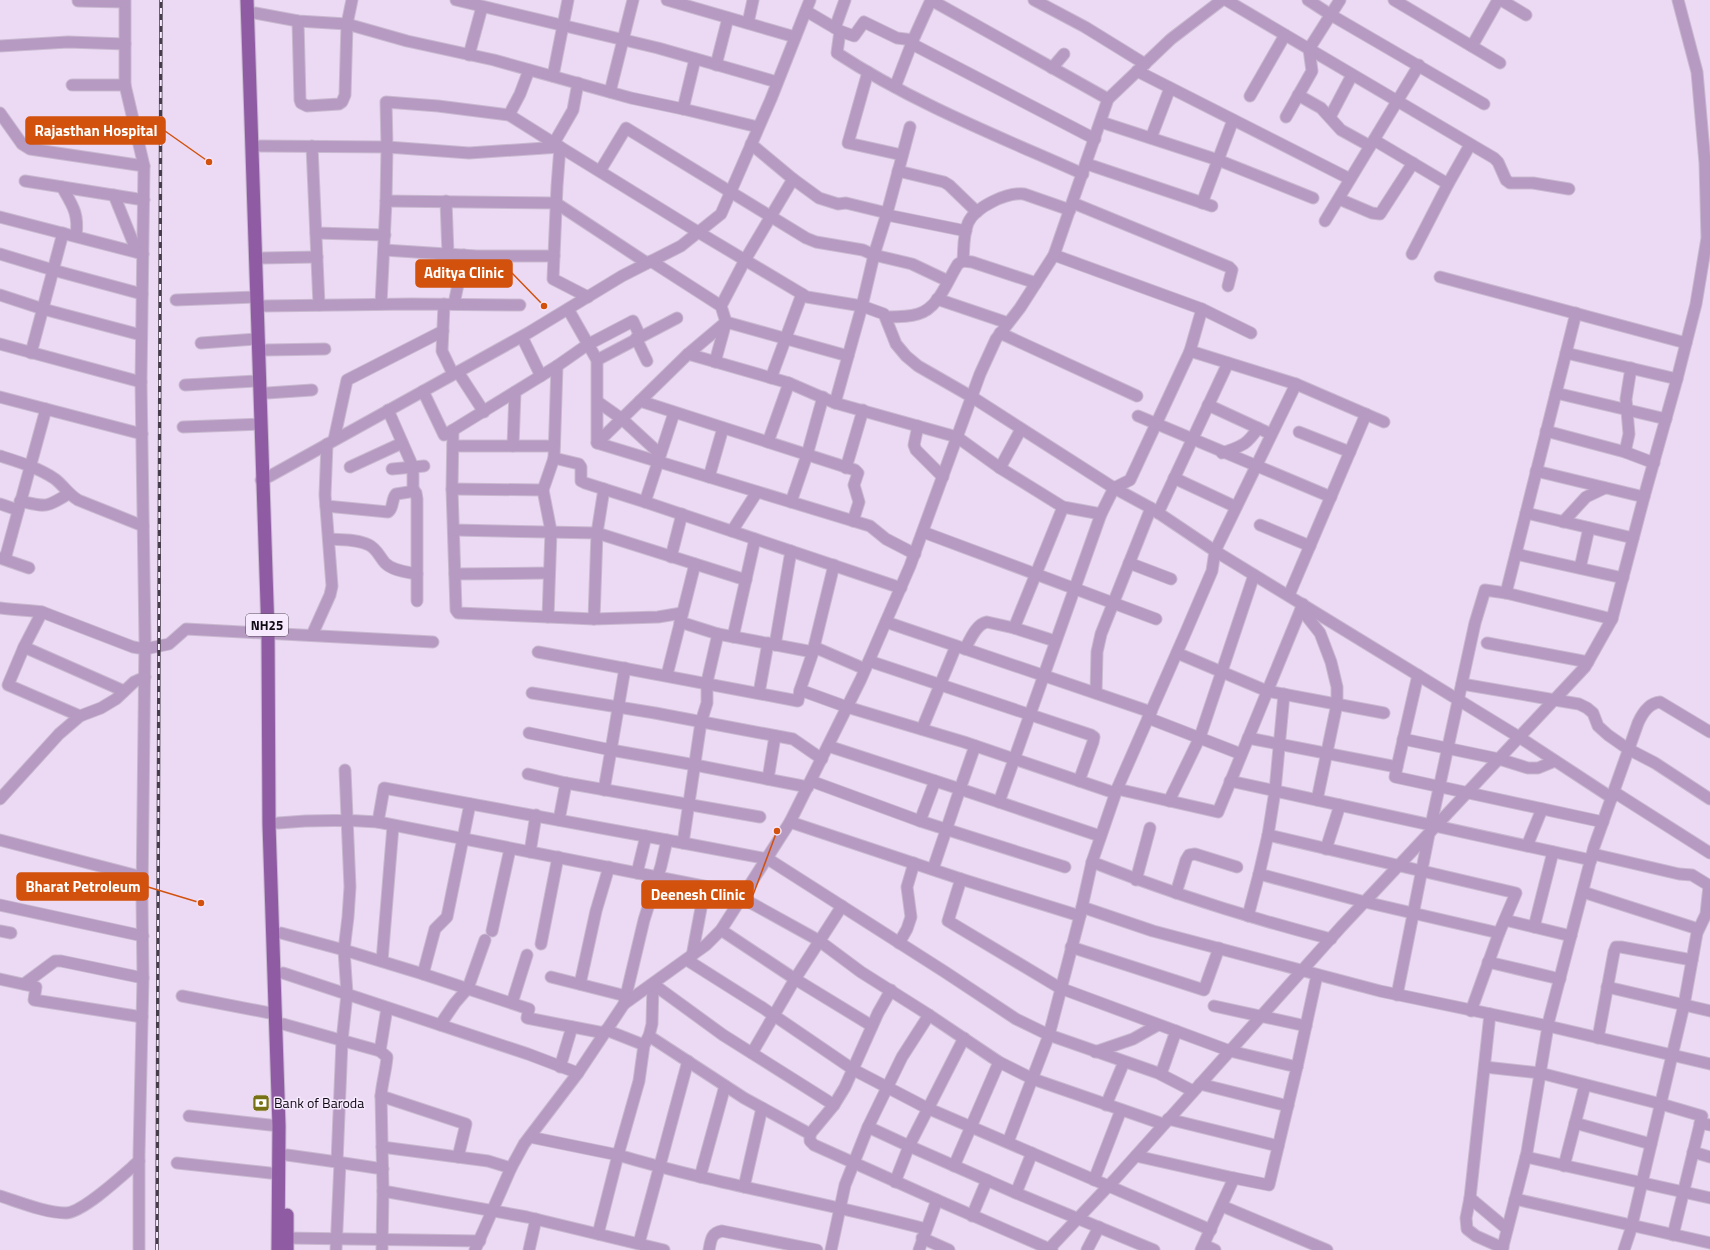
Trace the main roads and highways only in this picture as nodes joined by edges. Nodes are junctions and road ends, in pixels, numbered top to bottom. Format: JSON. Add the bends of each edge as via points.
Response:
{"nodes":[{"id":1,"x":247,"y":0,"type":"edge"},
{"id":2,"x":255,"y":6,"type":"edge"},
{"id":3,"x":260,"y":302,"type":"junction"},
{"id":4,"x":266,"y":478,"type":"junction"},
{"id":5,"x":272,"y":633,"type":"junction"},
{"id":6,"x":287,"y":1244,"type":"edge"},
{"id":7,"x":278,"y":1250,"type":"edge"}],
"edges":[{"from":1,"to":3,"type":"main road","number":"NH25"},
{"from":2,"to":3,"type":"main road","number":"NH25","via":[[263,258]]},
{"from":3,"to":4,"type":"main road","number":"NH25","via":[[266,350]]},
{"from":3,"to":4,"type":"main road","number":"NH25","via":[[257,339],[258,381]]},
{"from":4,"to":5,"type":"main road","number":"NH25"},
{"from":5,"to":6,"type":"main road","number":"NH25","via":[[283,973]]},
{"from":5,"to":7,"type":"main road","number":"NH25","via":[[269,824],[279,1126]]}]}
